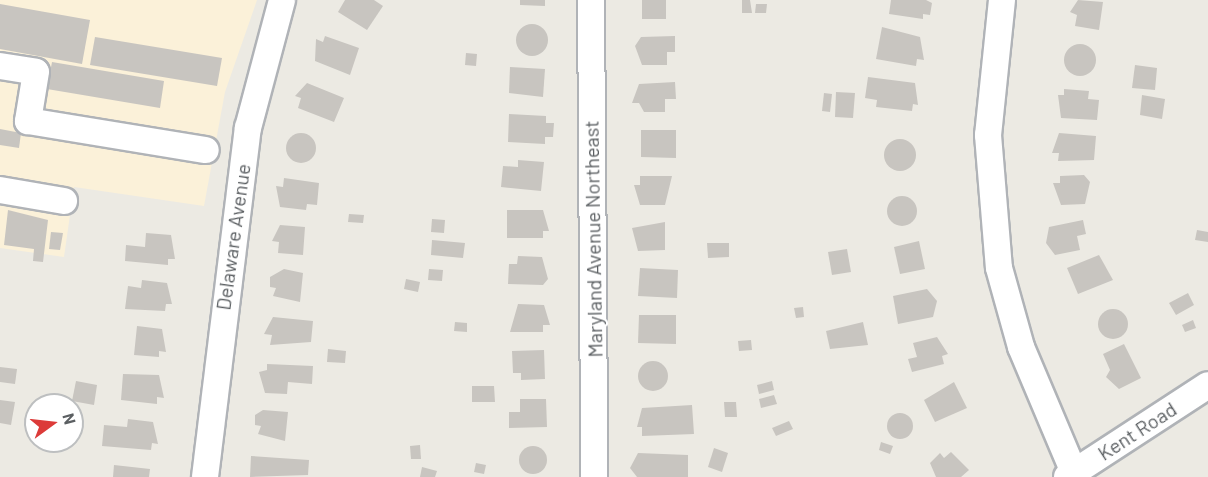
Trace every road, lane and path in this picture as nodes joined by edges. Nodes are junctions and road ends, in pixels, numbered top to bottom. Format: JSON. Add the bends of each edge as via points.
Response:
{"nodes":[{"id":1,"x":282,"y":0,"type":"edge"},
{"id":2,"x":591,"y":0,"type":"edge"},
{"id":3,"x":1002,"y":0,"type":"edge"},
{"id":4,"x":0,"y":66,"type":"edge"},
{"id":5,"x":206,"y":150,"type":"dead end"},
{"id":6,"x":0,"y":190,"type":"edge"},
{"id":7,"x":64,"y":201,"type":"dead end"},
{"id":8,"x":1208,"y":385,"type":"edge"},
{"id":9,"x":1072,"y":476,"type":"edge"},
{"id":10,"x":205,"y":477,"type":"edge"},
{"id":11,"x":594,"y":477,"type":"edge"}],
"edges":[{"from":1,"to":10,"type":"street","name":"Delaware Avenue","via":[[248,128]]},
{"from":2,"to":11,"type":"street","name":"Maryland Avenue Northeast"},
{"from":3,"to":9,"type":"street","via":[[988,135],[999,268],[1021,347]]},
{"from":4,"to":5,"type":"street","via":[[36,72],[28,121]]},
{"from":6,"to":7,"type":"street"},
{"from":8,"to":9,"type":"street","name":"Kent Road"}]}
